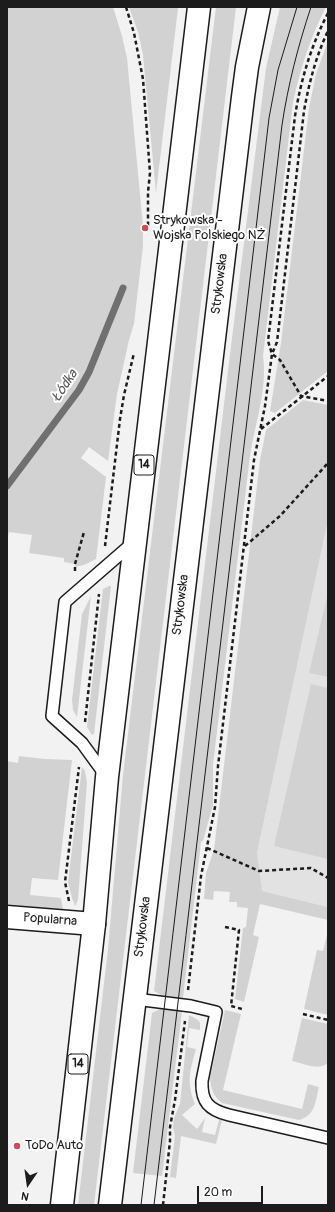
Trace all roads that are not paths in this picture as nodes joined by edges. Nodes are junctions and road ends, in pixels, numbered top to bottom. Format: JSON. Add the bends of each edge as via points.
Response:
{"nodes":[{"id":1,"x":199,"y":7,"type":"edge"},
{"id":2,"x":259,"y":7,"type":"edge"},
{"id":3,"x":135,"y":542,"type":"junction"},
{"id":4,"x":107,"y":777,"type":"junction"},
{"id":5,"x":7,"y":917,"type":"edge"},
{"id":6,"x":94,"y":924,"type":"junction"},
{"id":7,"x":135,"y":999,"type":"junction"},
{"id":8,"x":328,"y":1138,"type":"edge"},
{"id":9,"x":62,"y":1205,"type":"edge"},
{"id":10,"x":110,"y":1205,"type":"edge"}],
"edges":[{"from":1,"to":3,"type":"main road","number":"14"},
{"from":2,"to":7,"type":"main road","name":"Strykowska","via":[[243,97]]},
{"from":3,"to":4,"type":"main road","number":"14"},
{"from":3,"to":4,"type":"lane","via":[[65,602],[52,716],[82,743]]},
{"from":4,"to":6,"type":"main road","number":"14"},
{"from":5,"to":6,"type":"main road","name":"Popularna"},
{"from":6,"to":9,"type":"main road","number":"14"},
{"from":7,"to":8,"type":"lane","via":[[186,1005],[216,1012],[202,1081],[204,1099],[210,1107],[220,1113]]},
{"from":7,"to":10,"type":"main road","name":"Strykowska"}]}
